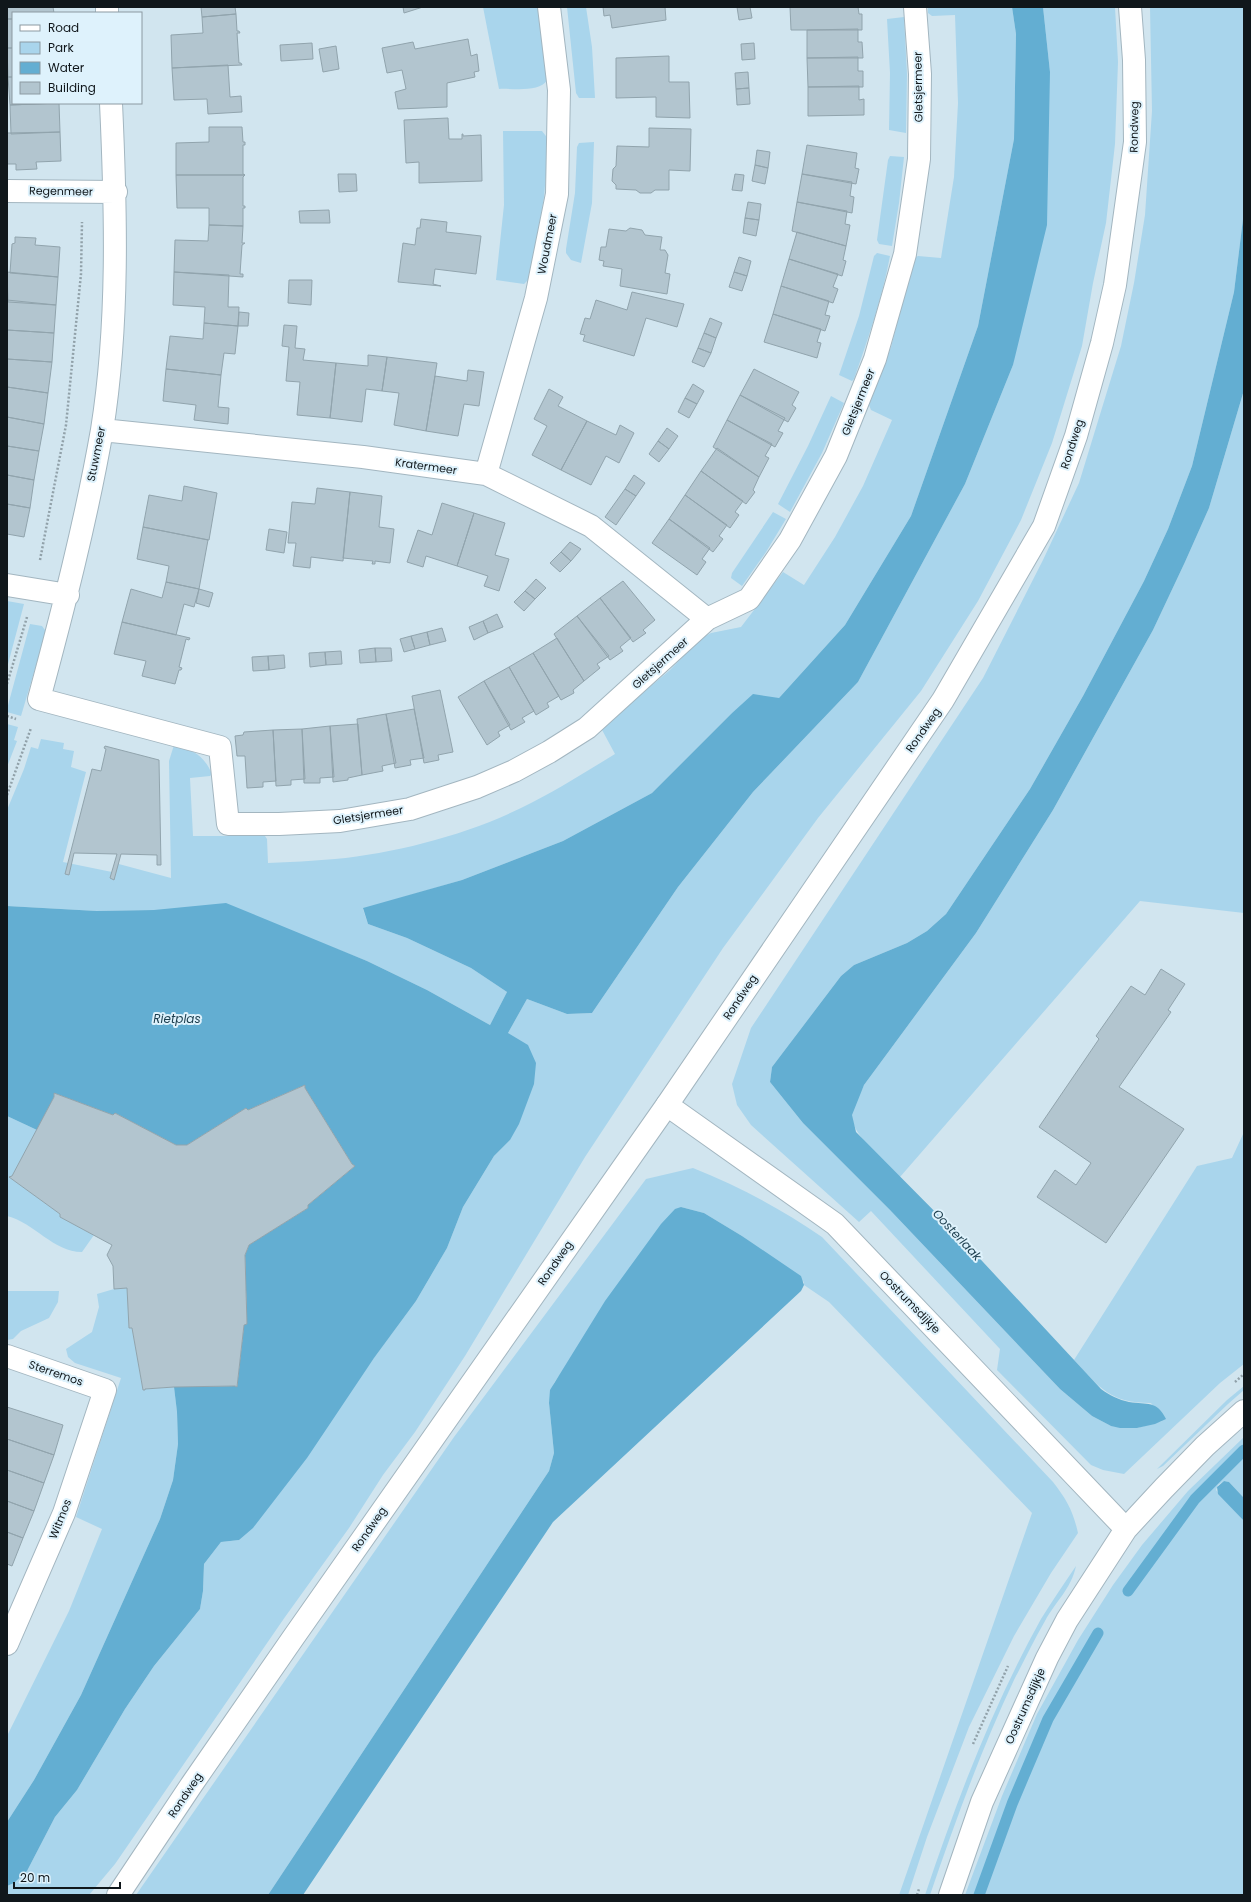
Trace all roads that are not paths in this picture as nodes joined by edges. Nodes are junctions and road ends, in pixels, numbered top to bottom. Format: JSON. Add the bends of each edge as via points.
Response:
{"nodes":[{"id":1,"x":549,"y":7,"type":"edge"},
{"id":2,"x":915,"y":7,"type":"edge"},
{"id":3,"x":1130,"y":7,"type":"edge"},
{"id":4,"x":111,"y":104,"type":"edge"},
{"id":5,"x":7,"y":191,"type":"edge"},
{"id":6,"x":116,"y":192,"type":"junction"},
{"id":7,"x":102,"y":430,"type":"junction"},
{"id":8,"x":486,"y":474,"type":"junction"},
{"id":9,"x":7,"y":585,"type":"edge"},
{"id":10,"x":68,"y":595,"type":"junction"},
{"id":11,"x":707,"y":620,"type":"junction"},
{"id":12,"x":39,"y":699,"type":"joint"},
{"id":13,"x":667,"y":1105,"type":"junction"},
{"id":14,"x":7,"y":1356,"type":"edge"},
{"id":15,"x":105,"y":1390,"type":"joint"},
{"id":16,"x":1244,"y":1411,"type":"edge"},
{"id":17,"x":1126,"y":1530,"type":"junction"},
{"id":18,"x":7,"y":1644,"type":"edge"},
{"id":19,"x":118,"y":1895,"type":"edge"},
{"id":20,"x":950,"y":1895,"type":"edge"}],
"edges":[{"from":1,"to":8,"type":"street","name":"Woudmeer","via":[[559,90],[557,194],[536,298]]},
{"from":2,"to":11,"type":"street","name":"Gletsjermeer","via":[[920,74],[919,160],[905,254],[875,359],[836,456],[790,540],[749,599]]},
{"from":3,"to":13,"type":"street","name":"Rondweg","via":[[1134,60],[1135,142],[1116,285],[1076,436],[1044,526],[943,700]]},
{"from":4,"to":6,"type":"street","name":"Stuwmeer"},
{"from":5,"to":6,"type":"street","name":"Regenmeer"},
{"from":6,"to":7,"type":"street","name":"Stuwmeer","via":[[116,264]]},
{"from":7,"to":8,"type":"street","name":"Kratermeer","via":[[363,457]]},
{"from":7,"to":10,"type":"street","name":"Stuwmeer"},
{"from":8,"to":11,"type":"street","name":"Kratermeer","via":[[591,526]]},
{"from":9,"to":10,"type":"street"},
{"from":10,"to":12,"type":"street","name":"Stuwmeer"},
{"from":11,"to":12,"type":"street","name":"Gletsjermeer","via":[[587,728],[549,752],[477,787],[410,809],[340,821],[228,824],[220,747]]},
{"from":13,"to":17,"type":"street","name":"Oostrumsdijkje","via":[[835,1224]]},
{"from":13,"to":19,"type":"street","name":"Rondweg","via":[[196,1777]]},
{"from":14,"to":15,"type":"street","name":"Sterremos"},
{"from":15,"to":18,"type":"street","name":"Witmos","via":[[64,1513]]},
{"from":16,"to":17,"type":"street","name":"Oostrumsdijkje","via":[[1205,1446]]},
{"from":17,"to":20,"type":"street","name":"Oostrumsdijkje","via":[[1067,1620],[1047,1658],[982,1802]]}]}
